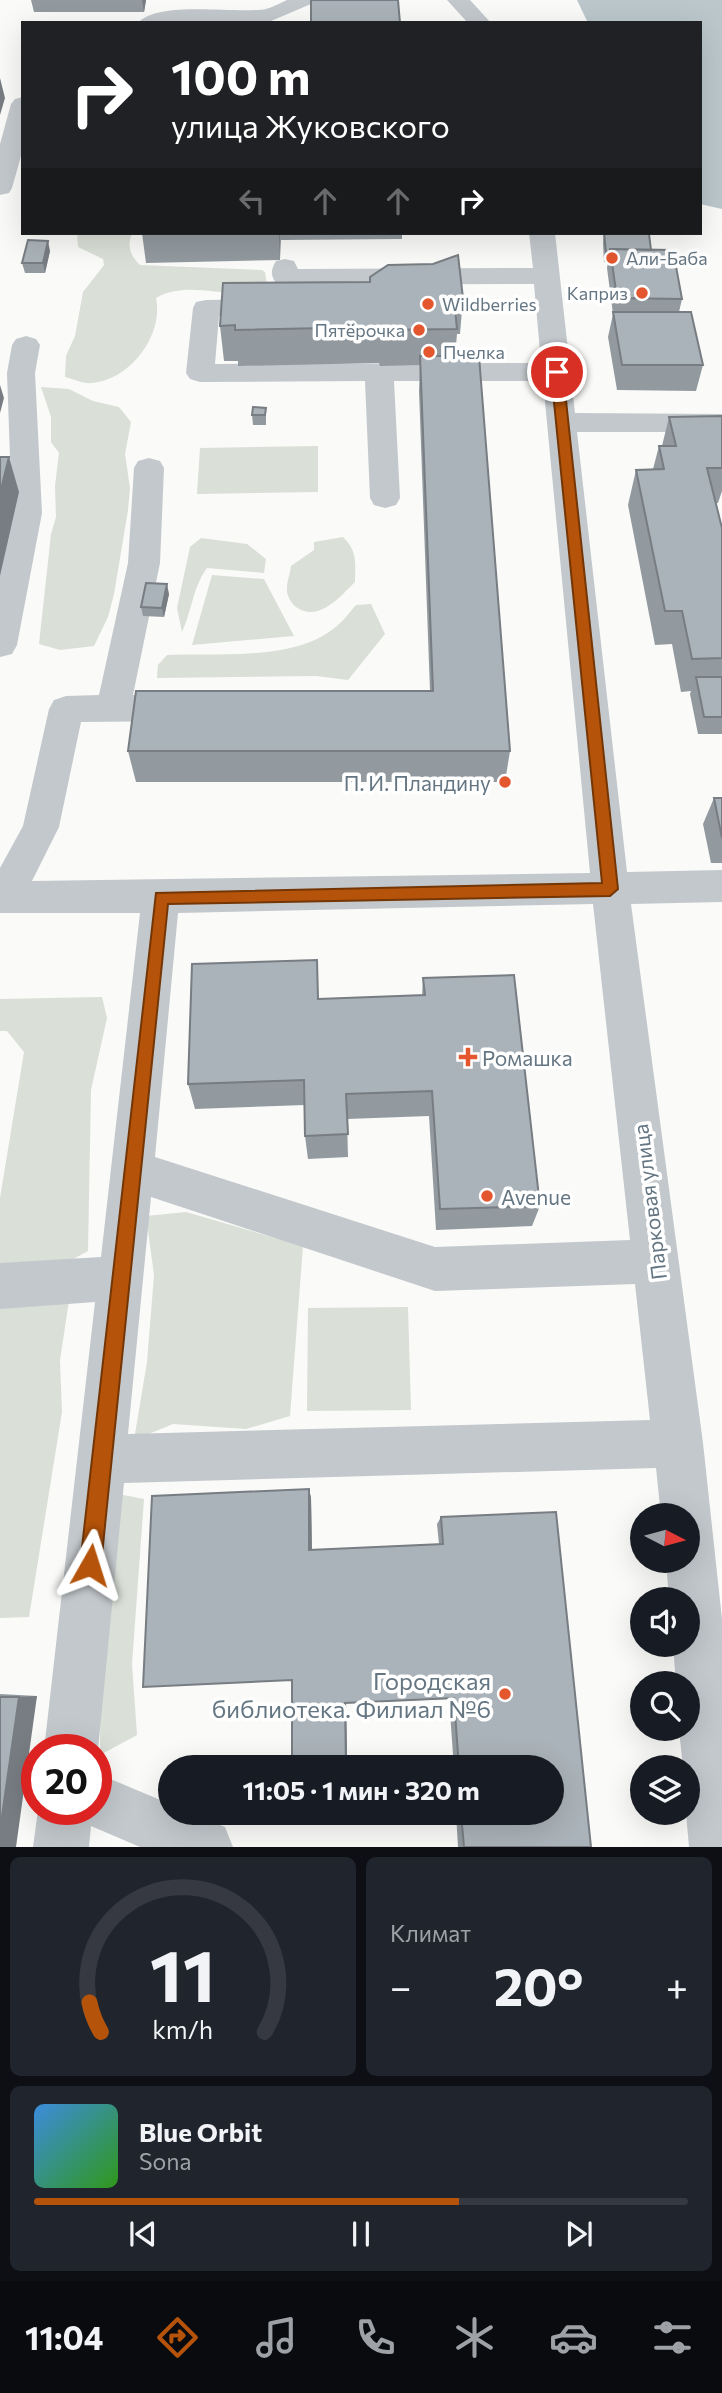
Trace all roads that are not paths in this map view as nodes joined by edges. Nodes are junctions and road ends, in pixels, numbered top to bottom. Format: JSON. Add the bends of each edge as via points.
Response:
{"nodes":[{"id":1,"x":304,"y":0,"type":"edge"},
{"id":2,"x":458,"y":0,"type":"edge"},
{"id":3,"x":271,"y":15,"type":"junction"},
{"id":4,"x":154,"y":21,"type":"edge"},
{"id":5,"x":288,"y":21,"type":"edge"},
{"id":6,"x":478,"y":21,"type":"edge"},
{"id":7,"x":21,"y":109,"type":"edge"},
{"id":8,"x":4,"y":156,"type":"edge"},
{"id":9,"x":0,"y":188,"type":"edge"},
{"id":10,"x":542,"y":235,"type":"edge"},
{"id":11,"x":285,"y":267,"type":"dead end"},
{"id":12,"x":546,"y":276,"type":"junction"},
{"id":13,"x":386,"y":278,"type":"junction"},
{"id":14,"x":303,"y":306,"type":"edge"},
{"id":15,"x":358,"y":306,"type":"edge"},
{"id":16,"x":26,"y":345,"type":"dead end"},
{"id":17,"x":379,"y":372,"type":"junction"},
{"id":18,"x":557,"y":372,"type":"junction"},
{"id":19,"x":563,"y":422,"type":"junction"},
{"id":20,"x":722,"y":423,"type":"edge"},
{"id":21,"x":149,"y":468,"type":"dead end"},
{"id":22,"x":385,"y":498,"type":"dead end"},
{"id":23,"x":0,"y":645,"type":"edge"},
{"id":24,"x":216,"y":708,"type":"edge"},
{"id":25,"x":113,"y":709,"type":"junction"},
{"id":26,"x":6,"y":883,"type":"edge"},
{"id":27,"x":722,"y":886,"type":"edge"},
{"id":28,"x":610,"y":889,"type":"junction"},
{"id":29,"x":161,"y":897,"type":"junction"},
{"id":30,"x":132,"y":1170,"type":"junction"},
{"id":31,"x":656,"y":1261,"type":"junction"},
{"id":32,"x":121,"y":1278,"type":"junction"},
{"id":33,"x":0,"y":1286,"type":"edge"},
{"id":34,"x":679,"y":1444,"type":"junction"},
{"id":35,"x":101,"y":1459,"type":"junction"},
{"id":36,"x":686,"y":1503,"type":"edge"},
{"id":37,"x":701,"y":1555,"type":"edge"},
{"id":38,"x":73,"y":1734,"type":"edge"},
{"id":39,"x":112,"y":1807,"type":"edge"},
{"id":40,"x":63,"y":1825,"type":"edge"},
{"id":41,"x":61,"y":1847,"type":"edge"},
{"id":42,"x":205,"y":1847,"type":"edge"},
{"id":43,"x":718,"y":1847,"type":"edge"}],
"edges":[{"from":1,"to":3,"type":"street"},
{"from":2,"to":6,"type":"street"},
{"from":3,"to":4,"type":"street","via":[[168,15]]},
{"from":3,"to":5,"type":"street"},
{"from":7,"to":8,"type":"street"},
{"from":8,"to":9,"type":"street"},
{"from":10,"to":12,"type":"street","name":"Парковая улица"},
{"from":11,"to":13,"type":"street","via":[[285,277]]},
{"from":12,"to":13,"type":"street"},
{"from":12,"to":18,"type":"street","name":"Парковая улица"},
{"from":13,"to":15,"type":"street"},
{"from":14,"to":17,"type":"street","via":[[206,308],[200,373]]},
{"from":16,"to":23,"type":"street","via":[[21,373],[27,513]]},
{"from":17,"to":18,"type":"street"},
{"from":17,"to":22,"type":"street"},
{"from":18,"to":19,"type":"street","name":"Парковая улица"},
{"from":19,"to":20,"type":"street"},
{"from":19,"to":28,"type":"street","name":"Парковая улица"},
{"from":21,"to":25,"type":"street","via":[[144,563]]},
{"from":24,"to":25,"type":"street"},
{"from":25,"to":26,"type":"street","via":[[66,709],[41,827]]},
{"from":26,"to":29,"type":"street"},
{"from":27,"to":28,"type":"street"},
{"from":28,"to":29,"type":"street"},
{"from":28,"to":31,"type":"street","name":"Парковая улица"},
{"from":29,"to":30,"type":"street"},
{"from":30,"to":31,"type":"street","via":[[435,1269]]},
{"from":30,"to":32,"type":"street"},
{"from":31,"to":34,"type":"street","name":"Парковая улица"},
{"from":32,"to":33,"type":"street"},
{"from":32,"to":35,"type":"street"},
{"from":34,"to":35,"type":"street"},
{"from":34,"to":36,"type":"street","name":"Парковая улица"},
{"from":35,"to":38,"type":"street"},
{"from":37,"to":43,"type":"street"},
{"from":39,"to":42,"type":"street"},
{"from":40,"to":41,"type":"street"}]}
